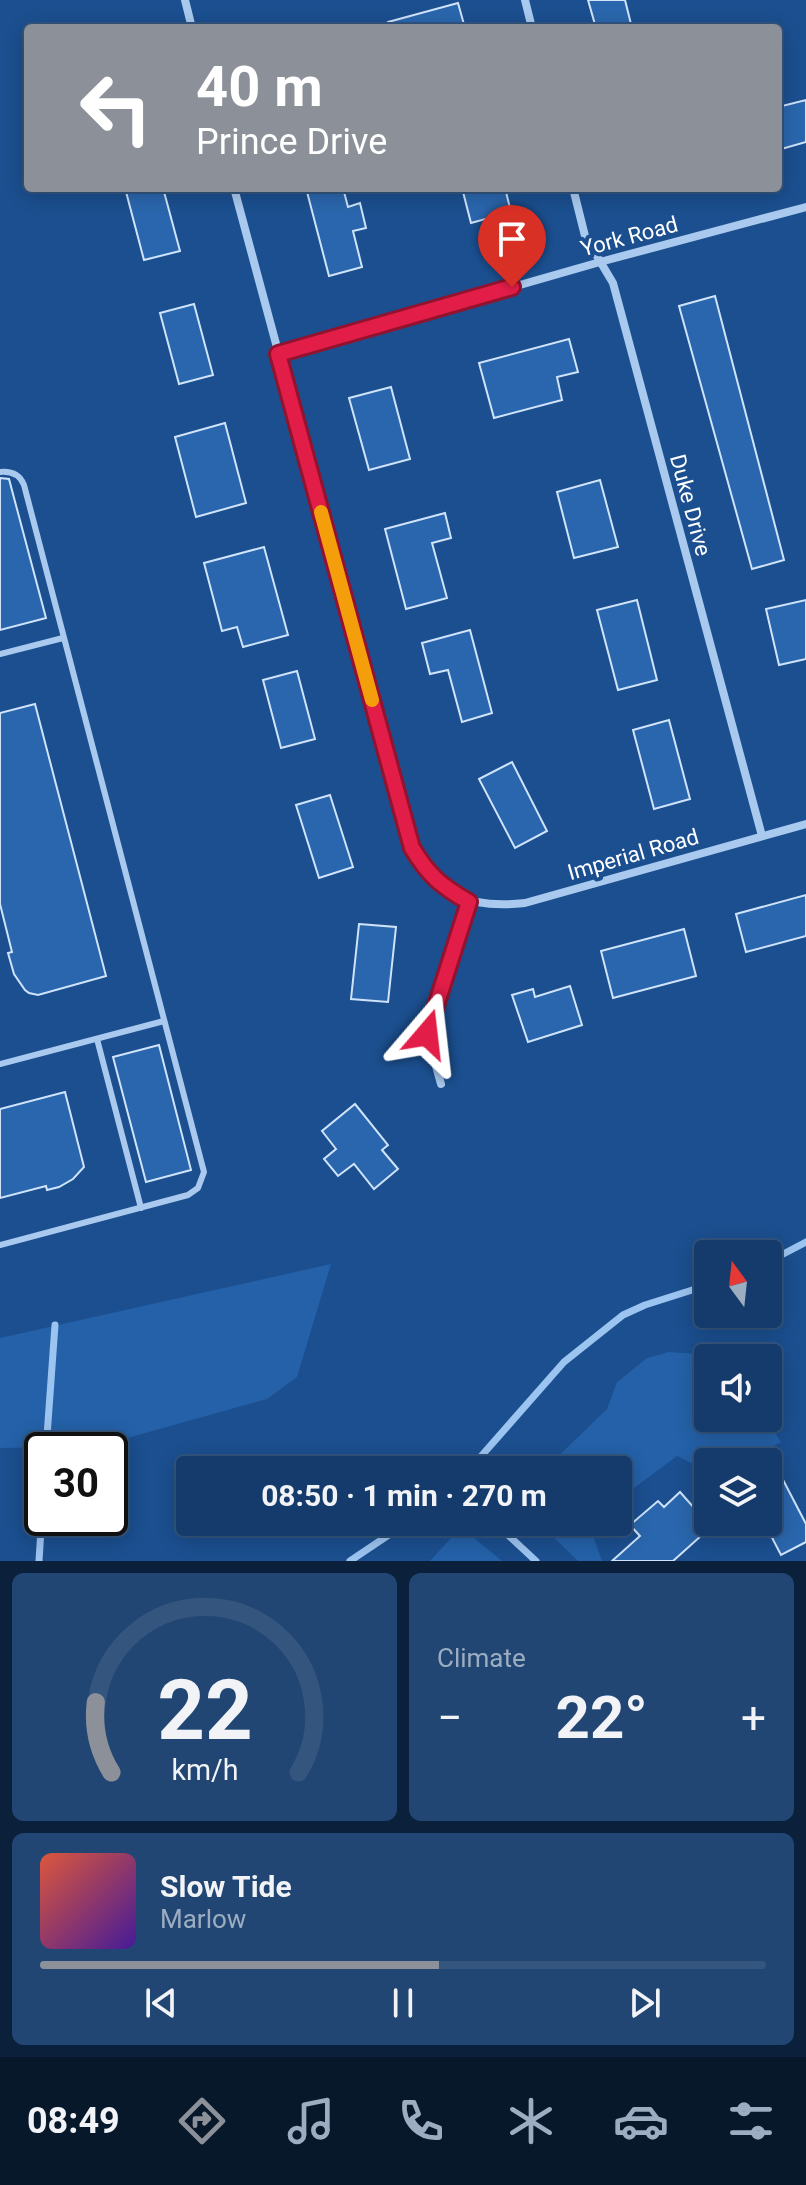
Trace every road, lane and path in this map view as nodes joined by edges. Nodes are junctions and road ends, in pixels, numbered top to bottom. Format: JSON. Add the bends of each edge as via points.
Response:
{"nodes":[{"id":1,"x":185,"y":0,"type":"edge"},
{"id":2,"x":525,"y":0,"type":"edge"},
{"id":3,"x":191,"y":24,"type":"edge"},
{"id":4,"x":531,"y":24,"type":"edge"},
{"id":5,"x":235,"y":192,"type":"edge"},
{"id":6,"x":574,"y":192,"type":"edge"},
{"id":7,"x":806,"y":207,"type":"edge"},
{"id":8,"x":600,"y":262,"type":"junction"},
{"id":9,"x":278,"y":354,"type":"junction"},
{"id":10,"x":0,"y":472,"type":"edge"},
{"id":11,"x":63,"y":638,"type":"junction"},
{"id":12,"x":0,"y":654,"type":"edge"},
{"id":13,"x":806,"y":824,"type":"edge"},
{"id":14,"x":762,"y":836,"type":"junction"},
{"id":15,"x":469,"y":902,"type":"junction"},
{"id":16,"x":164,"y":1021,"type":"junction"},
{"id":17,"x":97,"y":1039,"type":"junction"},
{"id":18,"x":0,"y":1064,"type":"edge"},
{"id":19,"x":441,"y":1084,"type":"dead end"},
{"id":20,"x":141,"y":1208,"type":"junction"},
{"id":21,"x":0,"y":1245,"type":"edge"}],
"edges":[{"from":1,"to":3,"type":"street"},
{"from":2,"to":4,"type":"street"},
{"from":5,"to":9,"type":"street"},
{"from":6,"to":8,"type":"street","name":"Duke Drive","via":[[585,236]]},
{"from":7,"to":8,"type":"street","name":"York Road"},
{"from":8,"to":9,"type":"street","name":"York Road"},
{"from":8,"to":14,"type":"street","name":"Duke Drive","via":[[613,283]]},
{"from":9,"to":15,"type":"street","via":[[412,848],[442,886]]},
{"from":10,"to":11,"type":"lane","via":[[18,476],[24,485]]},
{"from":11,"to":12,"type":"lane"},
{"from":11,"to":16,"type":"lane"},
{"from":13,"to":14,"type":"street","name":"Imperial Road"},
{"from":14,"to":15,"type":"street","name":"Imperial Road","via":[[525,903]]},
{"from":15,"to":19,"type":"street","via":[[427,1034]]},
{"from":16,"to":17,"type":"lane"},
{"from":16,"to":20,"type":"lane","via":[[203,1178],[188,1195]]},
{"from":17,"to":18,"type":"lane"},
{"from":17,"to":20,"type":"lane"},
{"from":20,"to":21,"type":"lane"}]}
